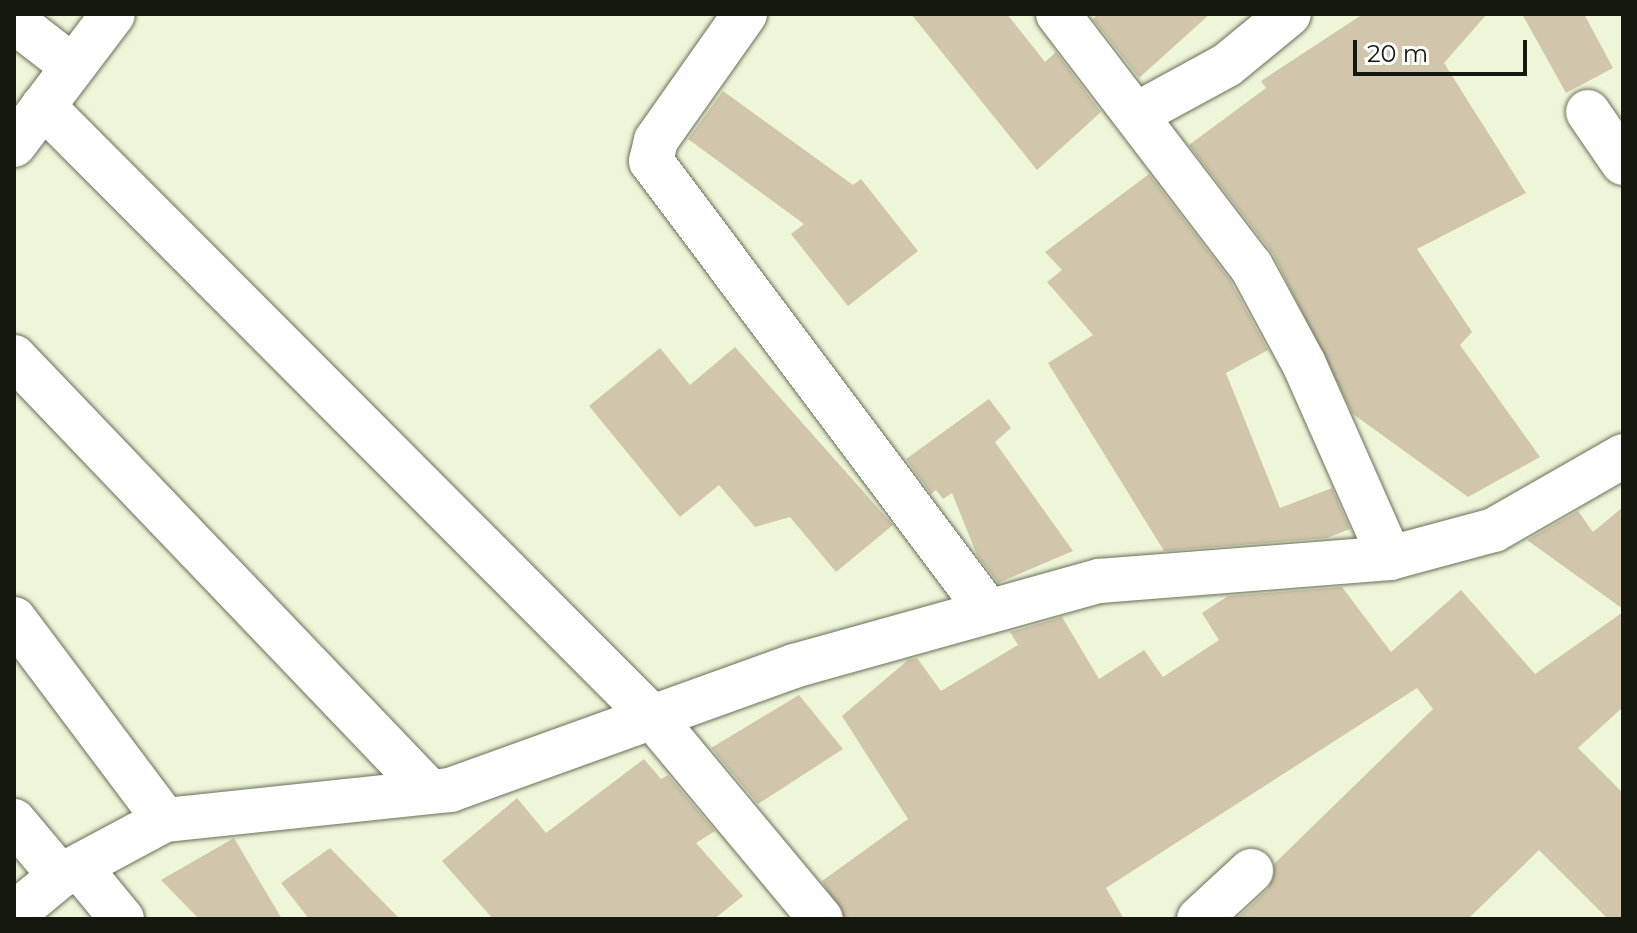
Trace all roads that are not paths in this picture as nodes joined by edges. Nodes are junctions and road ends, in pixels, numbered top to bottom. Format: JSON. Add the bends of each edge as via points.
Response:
{"nodes":[{"id":1,"x":113,"y":14,"type":"edge"},
{"id":2,"x":745,"y":14,"type":"edge"},
{"id":3,"x":1058,"y":14,"type":"edge"},
{"id":4,"x":1289,"y":14,"type":"edge"},
{"id":5,"x":14,"y":21,"type":"edge"},
{"id":6,"x":72,"y":66,"type":"junction"},
{"id":7,"x":43,"y":106,"type":"junction"},
{"id":8,"x":1588,"y":112,"type":"dead end"},
{"id":9,"x":1139,"y":113,"type":"junction"},
{"id":10,"x":14,"y":145,"type":"edge"},
{"id":11,"x":1623,"y":163,"type":"edge"},
{"id":12,"x":14,"y":357,"type":"edge"},
{"id":13,"x":1623,"y":456,"type":"edge"},
{"id":14,"x":1390,"y":558,"type":"junction"},
{"id":15,"x":985,"y":607,"type":"junction"},
{"id":16,"x":14,"y":619,"type":"edge"},
{"id":17,"x":655,"y":720,"type":"junction"},
{"id":18,"x":429,"y":791,"type":"junction"},
{"id":19,"x":165,"y":820,"type":"junction"},
{"id":20,"x":14,"y":821,"type":"edge"},
{"id":21,"x":1251,"y":871,"type":"dead end"},
{"id":22,"x":70,"y":872,"type":"junction"},
{"id":23,"x":14,"y":914,"type":"edge"},
{"id":24,"x":122,"y":919,"type":"edge"},
{"id":25,"x":821,"y":919,"type":"edge"},
{"id":26,"x":1199,"y":919,"type":"edge"}],
"edges":[{"from":1,"to":6,"type":"street"},
{"from":2,"to":15,"type":"street","via":[[656,140],[651,161]]},
{"from":3,"to":9,"type":"street"},
{"from":4,"to":9,"type":"street","via":[[1227,65]]},
{"from":5,"to":6,"type":"street"},
{"from":6,"to":7,"type":"street"},
{"from":7,"to":10,"type":"street"},
{"from":7,"to":17,"type":"street"},
{"from":8,"to":11,"type":"street"},
{"from":9,"to":14,"type":"street","via":[[1251,266],[1304,364]]},
{"from":12,"to":18,"type":"street"},
{"from":13,"to":14,"type":"street","via":[[1494,530]]},
{"from":14,"to":15,"type":"street","via":[[1099,581]]},
{"from":15,"to":17,"type":"street","via":[[794,666]]},
{"from":16,"to":19,"type":"street"},
{"from":17,"to":18,"type":"street"},
{"from":17,"to":25,"type":"street"},
{"from":18,"to":19,"type":"street"},
{"from":19,"to":22,"type":"street"},
{"from":20,"to":22,"type":"street"},
{"from":21,"to":26,"type":"street"},
{"from":22,"to":23,"type":"street"},
{"from":22,"to":24,"type":"street"}]}
